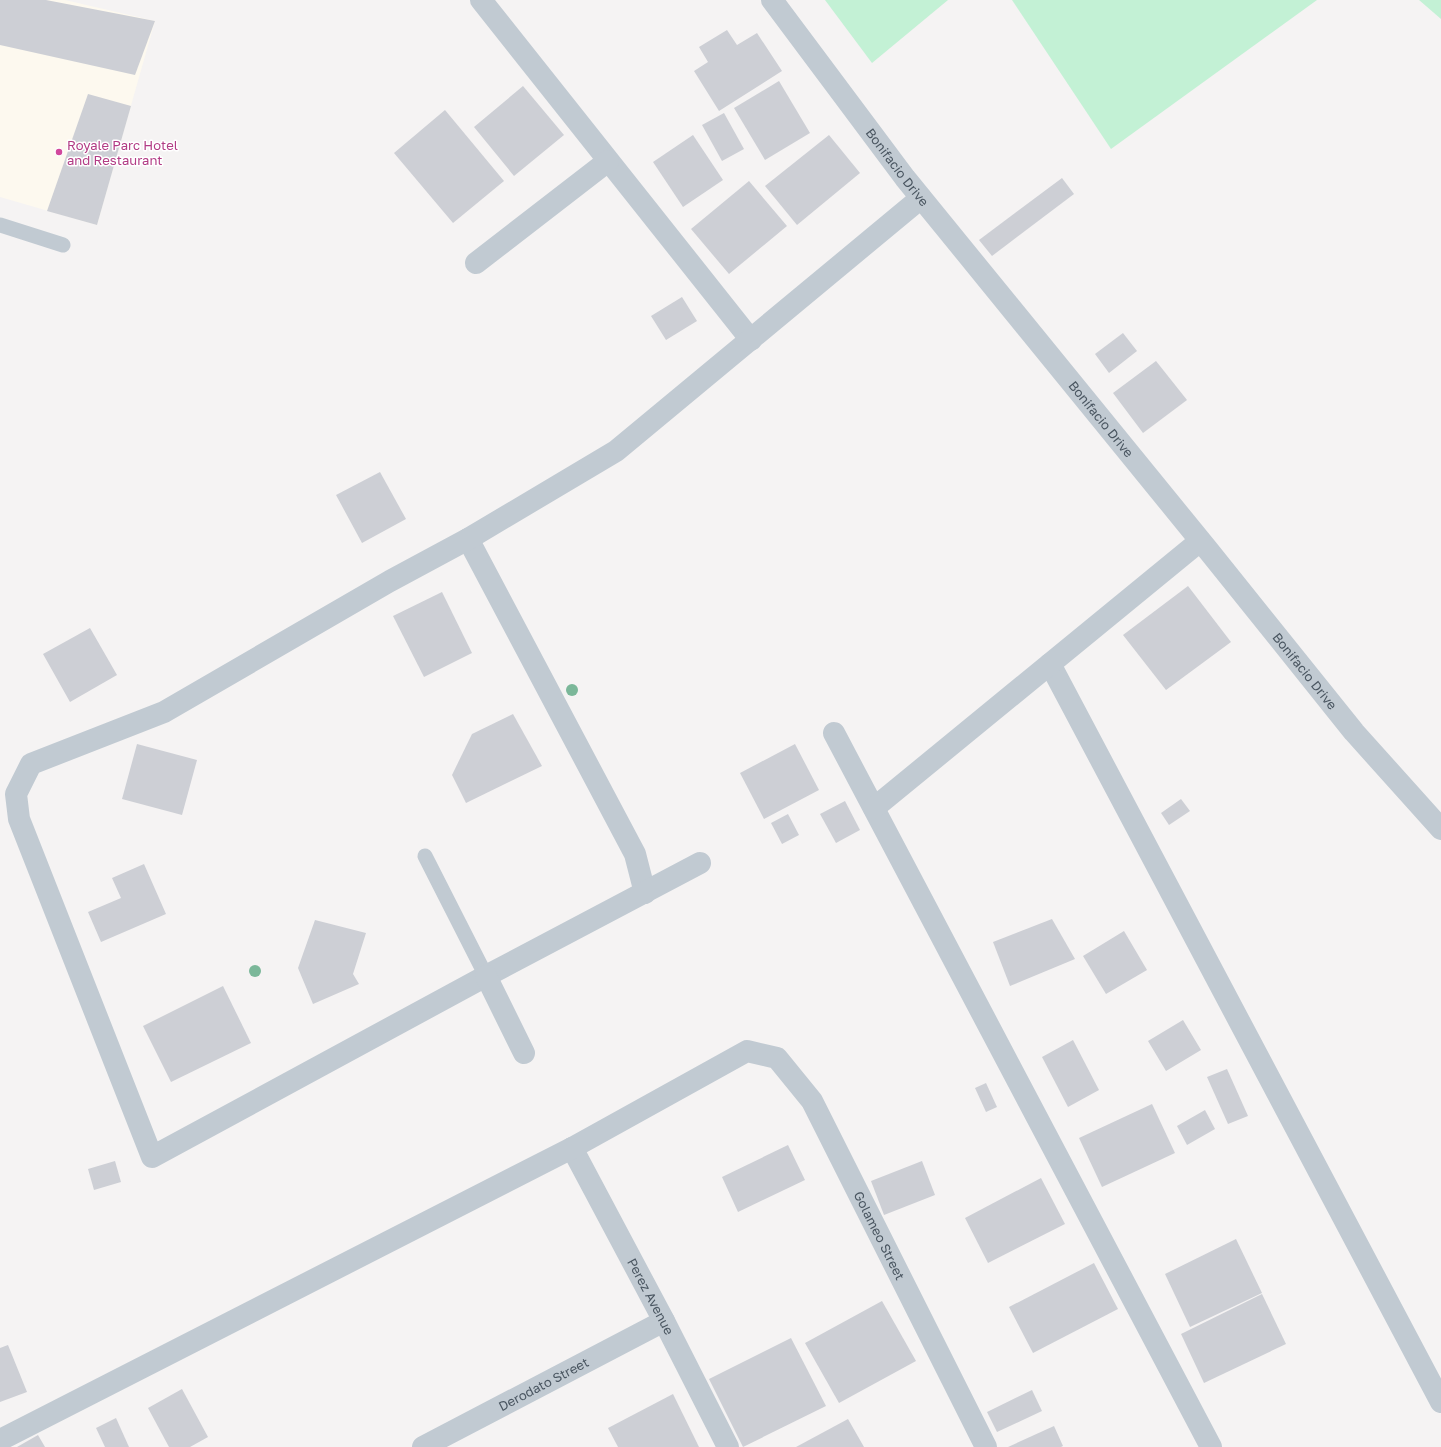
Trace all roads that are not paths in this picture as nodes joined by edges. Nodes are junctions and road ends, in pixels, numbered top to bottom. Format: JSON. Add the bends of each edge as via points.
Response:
{"nodes":[{"id":1,"x":481,"y":0,"type":"edge"},
{"id":2,"x":772,"y":0,"type":"edge"},
{"id":3,"x":608,"y":161,"type":"junction"},
{"id":4,"x":921,"y":198,"type":"junction"},
{"id":5,"x":0,"y":225,"type":"edge"},
{"id":6,"x":63,"y":245,"type":"dead end"},
{"id":7,"x":476,"y":263,"type":"dead end"},
{"id":8,"x":751,"y":340,"type":"junction"},
{"id":9,"x":468,"y":539,"type":"junction"},
{"id":10,"x":1200,"y":540,"type":"junction"},
{"id":11,"x":1050,"y":664,"type":"junction"},
{"id":12,"x":834,"y":733,"type":"dead end"},
{"id":13,"x":874,"y":808,"type":"junction"},
{"id":14,"x":1441,"y":829,"type":"edge"},
{"id":15,"x":425,"y":856,"type":"dead end"},
{"id":16,"x":700,"y":863,"type":"dead end"},
{"id":17,"x":645,"y":893,"type":"junction"},
{"id":18,"x":486,"y":976,"type":"junction"},
{"id":19,"x":524,"y":1053,"type":"dead end"},
{"id":20,"x":572,"y":1148,"type":"junction"},
{"id":21,"x":664,"y":1321,"type":"junction"},
{"id":22,"x":1441,"y":1402,"type":"edge"},
{"id":23,"x":0,"y":1440,"type":"edge"},
{"id":24,"x":423,"y":1447,"type":"edge"},
{"id":25,"x":728,"y":1447,"type":"edge"},
{"id":26,"x":986,"y":1447,"type":"edge"},
{"id":27,"x":1211,"y":1447,"type":"edge"}],
"edges":[{"from":1,"to":3,"type":"street"},
{"from":2,"to":4,"type":"street","name":"Bonifacio Drive"},
{"from":3,"to":7,"type":"street"},
{"from":3,"to":8,"type":"street"},
{"from":4,"to":8,"type":"street"},
{"from":4,"to":10,"type":"street","name":"Bonifacio Drive"},
{"from":5,"to":6,"type":"lane"},
{"from":8,"to":9,"type":"street","via":[[616,451]]},
{"from":9,"to":17,"type":"street","via":[[635,854]]},
{"from":9,"to":18,"type":"street","via":[[390,581],[164,712],[31,764],[16,794],[19,819],[152,1157]]},
{"from":10,"to":11,"type":"street"},
{"from":10,"to":14,"type":"street","name":"Bonifacio Drive","via":[[1354,732]]},
{"from":11,"to":13,"type":"street"},
{"from":11,"to":22,"type":"street"},
{"from":12,"to":13,"type":"street"},
{"from":13,"to":27,"type":"street"},
{"from":15,"to":18,"type":"lane"},
{"from":16,"to":17,"type":"street"},
{"from":17,"to":18,"type":"street"},
{"from":18,"to":19,"type":"street"},
{"from":20,"to":21,"type":"street","name":"Perez Avenue"},
{"from":20,"to":23,"type":"street"},
{"from":20,"to":26,"type":"street","name":"Golameo Street","via":[[747,1051],[777,1058],[812,1101]]},
{"from":21,"to":24,"type":"street","name":"Derodato Street"},
{"from":21,"to":25,"type":"street","name":"Perez Avenue"}]}
